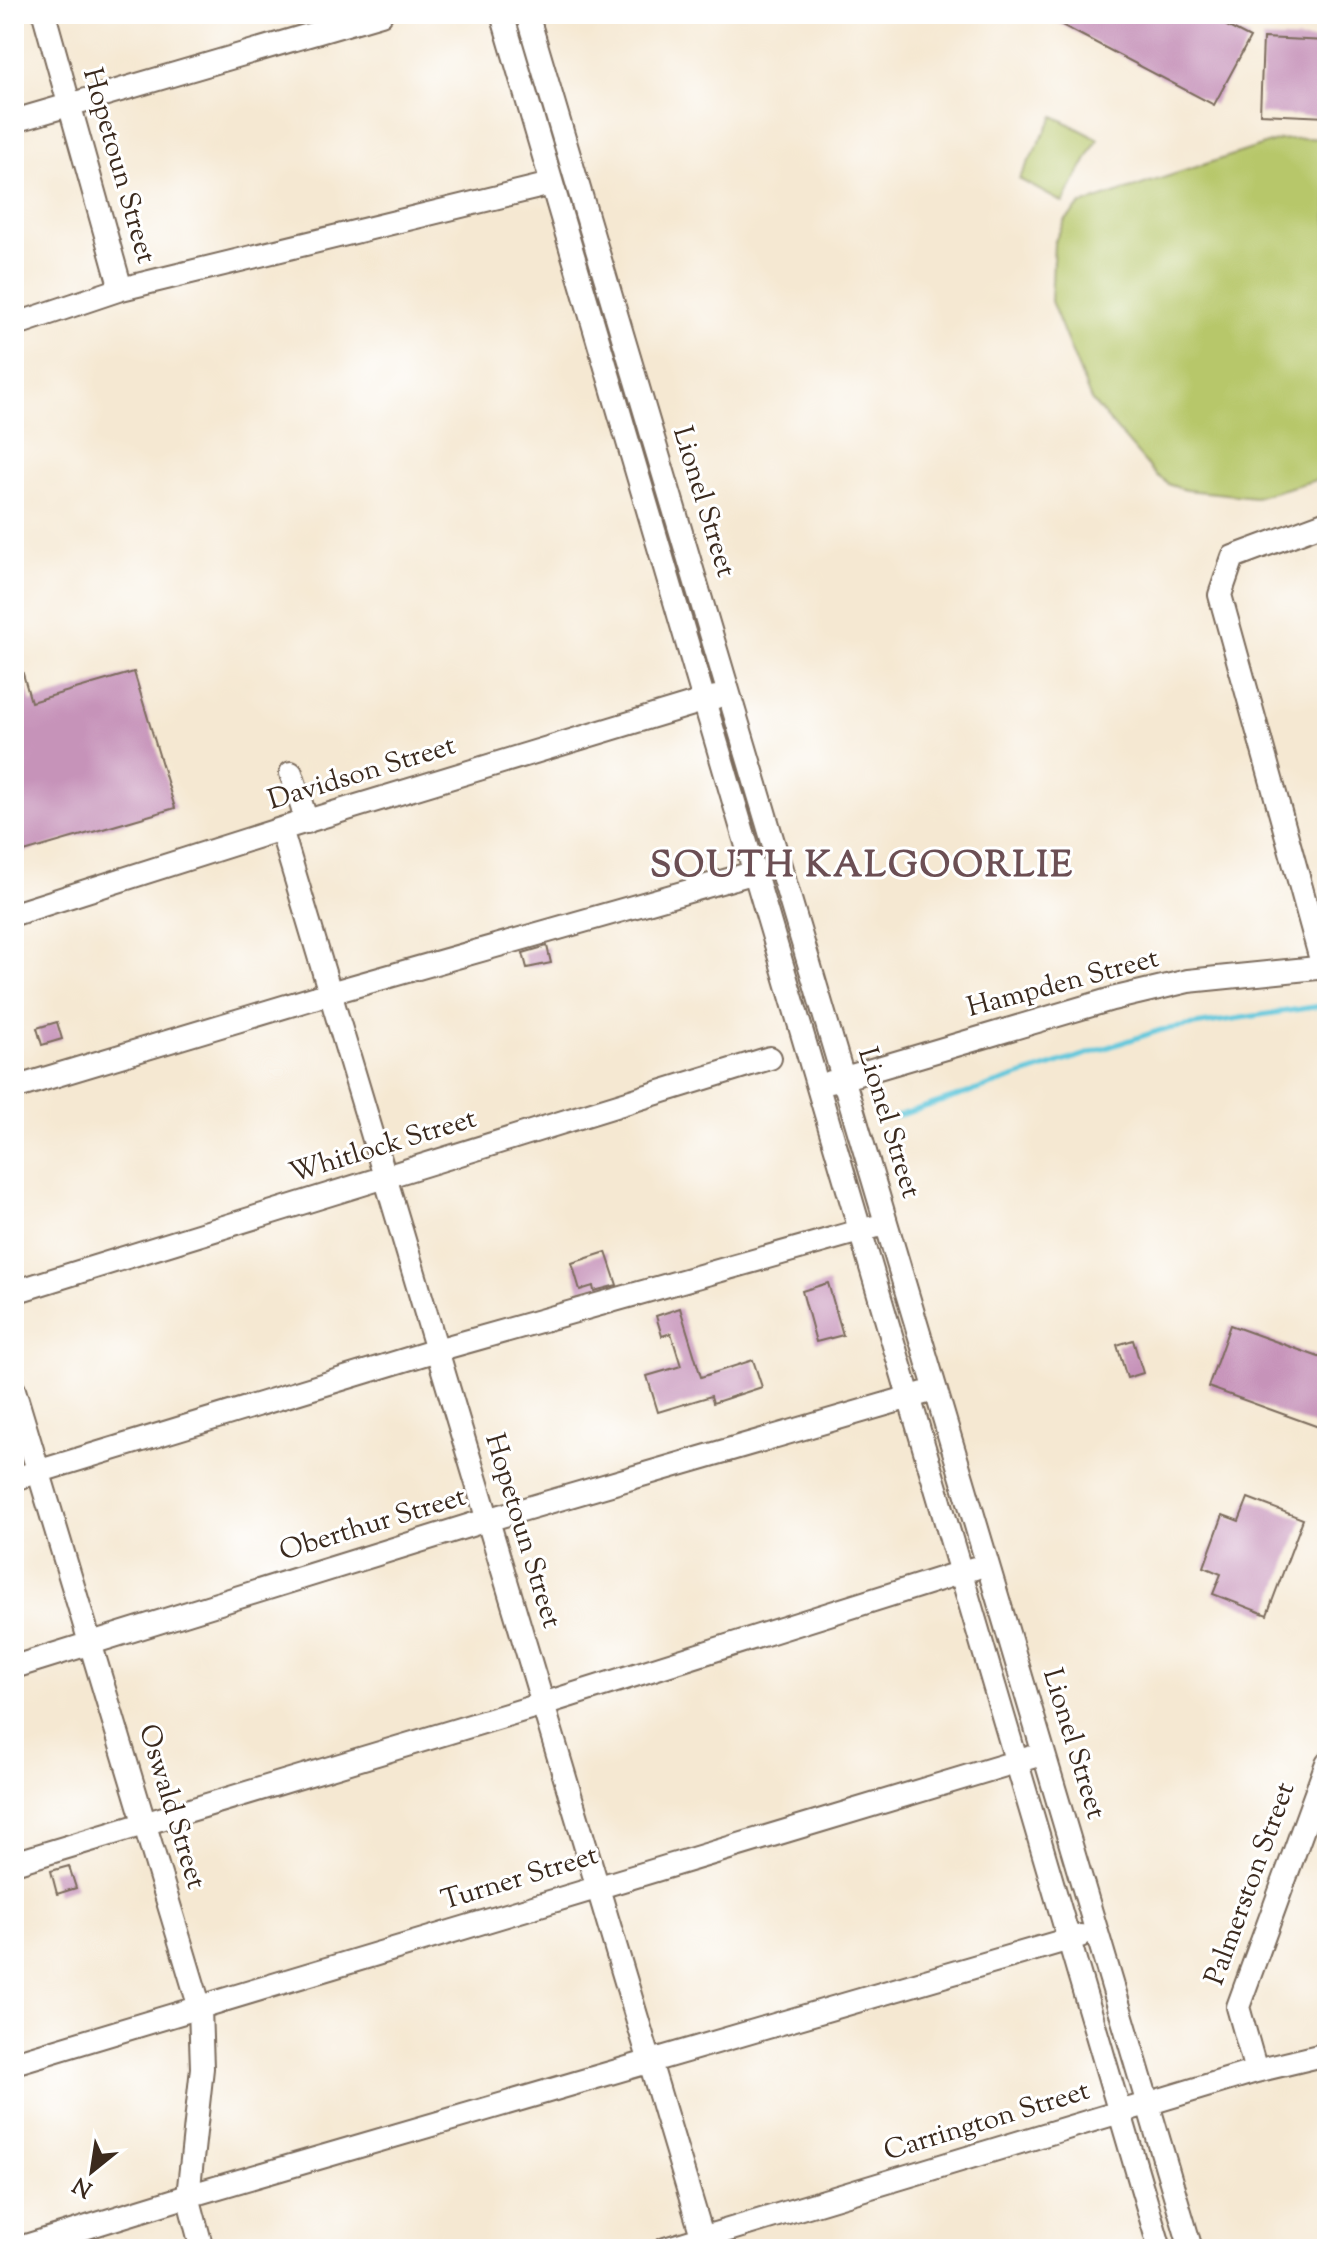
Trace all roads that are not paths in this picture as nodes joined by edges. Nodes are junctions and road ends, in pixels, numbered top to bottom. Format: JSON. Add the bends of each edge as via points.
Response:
{"nodes":[{"id":1,"x":44,"y":14,"type":"edge"},
{"id":2,"x":381,"y":14,"type":"edge"},
{"id":3,"x":502,"y":14,"type":"edge"},
{"id":4,"x":527,"y":14,"type":"edge"},
{"id":5,"x":70,"y":105,"type":"junction"},
{"id":6,"x":14,"y":121,"type":"edge"},
{"id":7,"x":551,"y":184,"type":"junction"},
{"id":8,"x":121,"y":289,"type":"junction"},
{"id":9,"x":14,"y":325,"type":"edge"},
{"id":10,"x":1327,"y":522,"type":"edge"},
{"id":11,"x":729,"y":694,"type":"junction"},
{"id":12,"x":705,"y":701,"type":"junction"},
{"id":13,"x":291,"y":773,"type":"dead end"},
{"id":14,"x":307,"y":822,"type":"junction"},
{"id":15,"x":281,"y":829,"type":"junction"},
{"id":16,"x":756,"y":872,"type":"junction"},
{"id":17,"x":14,"y":914,"type":"edge"},
{"id":18,"x":1325,"y":967,"type":"edge"},
{"id":19,"x":330,"y":993,"type":"junction"},
{"id":20,"x":770,"y":1058,"type":"dead end"},
{"id":21,"x":843,"y":1078,"type":"junction"},
{"id":22,"x":819,"y":1086,"type":"junction"},
{"id":23,"x":14,"y":1088,"type":"edge"},
{"id":24,"x":385,"y":1178,"type":"junction"},
{"id":25,"x":886,"y":1223,"type":"junction"},
{"id":26,"x":862,"y":1230,"type":"junction"},
{"id":27,"x":14,"y":1292,"type":"edge"},
{"id":28,"x":437,"y":1350,"type":"junction"},
{"id":29,"x":14,"y":1390,"type":"edge"},
{"id":30,"x":936,"y":1390,"type":"junction"},
{"id":31,"x":910,"y":1397,"type":"junction"},
{"id":32,"x":39,"y":1472,"type":"junction"},
{"id":33,"x":14,"y":1479,"type":"edge"},
{"id":34,"x":487,"y":1520,"type":"junction"},
{"id":35,"x":988,"y":1564,"type":"junction"},
{"id":36,"x":962,"y":1572,"type":"junction"},
{"id":37,"x":90,"y":1644,"type":"junction"},
{"id":38,"x":14,"y":1667,"type":"edge"},
{"id":39,"x":543,"y":1704,"type":"junction"},
{"id":40,"x":1044,"y":1754,"type":"junction"},
{"id":41,"x":1017,"y":1762,"type":"junction"},
{"id":42,"x":1327,"y":1763,"type":"edge"},
{"id":43,"x":145,"y":1824,"type":"junction"},
{"id":44,"x":14,"y":1863,"type":"edge"},
{"id":45,"x":597,"y":1887,"type":"junction"},
{"id":46,"x":1097,"y":1931,"type":"junction"},
{"id":47,"x":1069,"y":1939,"type":"junction"},
{"id":48,"x":200,"y":2008,"type":"junction"},
{"id":49,"x":1327,"y":2054,"type":"edge"},
{"id":50,"x":650,"y":2062,"type":"junction"},
{"id":51,"x":14,"y":2063,"type":"edge"},
{"id":52,"x":1256,"y":2071,"type":"junction"},
{"id":53,"x":1149,"y":2104,"type":"junction"},
{"id":54,"x":1120,"y":2113,"type":"junction"},
{"id":55,"x":188,"y":2196,"type":"junction"},
{"id":56,"x":704,"y":2244,"type":"edge"},
{"id":57,"x":16,"y":2249,"type":"edge"},
{"id":58,"x":202,"y":2249,"type":"edge"},
{"id":59,"x":665,"y":2249,"type":"edge"},
{"id":60,"x":1160,"y":2249,"type":"edge"},
{"id":61,"x":1191,"y":2249,"type":"edge"}],
"edges":[{"from":1,"to":5,"type":"street","name":"Hopetoun Street"},
{"from":2,"to":5,"type":"street"},
{"from":3,"to":7,"type":"street","name":"Lionel Street"},
{"from":4,"to":11,"type":"street","name":"Lionel Street"},
{"from":5,"to":6,"type":"street"},
{"from":5,"to":8,"type":"street","name":"Hopetoun Street"},
{"from":7,"to":8,"type":"street"},
{"from":7,"to":12,"type":"street","name":"Lionel Street"},
{"from":8,"to":9,"type":"street"},
{"from":10,"to":18,"type":"street","via":[[1233,557],[1220,595]]},
{"from":11,"to":12,"type":"street","name":"Davidson Street"},
{"from":11,"to":21,"type":"street","name":"Lionel Street"},
{"from":12,"to":14,"type":"street","name":"Davidson Street"},
{"from":12,"to":16,"type":"street","name":"Lionel Street"},
{"from":13,"to":14,"type":"street"},
{"from":14,"to":15,"type":"street","name":"Davidson Street"},
{"from":15,"to":17,"type":"street","name":"Davidson Street"},
{"from":15,"to":19,"type":"street","name":"Hopetoun Street"},
{"from":16,"to":19,"type":"street"},
{"from":16,"to":22,"type":"street","name":"Lionel Street"},
{"from":18,"to":21,"type":"street","name":"Hampden Street","via":[[1188,981],[1127,995]]},
{"from":19,"to":23,"type":"street"},
{"from":19,"to":24,"type":"street","name":"Hopetoun Street"},
{"from":20,"to":24,"type":"street","name":"Whitlock Street"},
{"from":21,"to":22,"type":"street","name":"Hampden Street"},
{"from":21,"to":25,"type":"street","name":"Lionel Street"},
{"from":22,"to":26,"type":"street","name":"Lionel Street"},
{"from":24,"to":27,"type":"street","name":"Whitlock Street"},
{"from":24,"to":28,"type":"street","name":"Hopetoun Street"},
{"from":25,"to":26,"type":"street"},
{"from":25,"to":30,"type":"street","name":"Lionel Street"},
{"from":26,"to":28,"type":"street"},
{"from":26,"to":31,"type":"street","name":"Lionel Street"},
{"from":28,"to":32,"type":"street"},
{"from":28,"to":34,"type":"street","name":"Hopetoun Street"},
{"from":29,"to":32,"type":"street","name":"Oswald Street"},
{"from":30,"to":31,"type":"street","name":"Oberthur Street"},
{"from":30,"to":35,"type":"street","name":"Lionel Street"},
{"from":31,"to":34,"type":"street","name":"Oberthur Street"},
{"from":31,"to":36,"type":"street","name":"Lionel Street"},
{"from":32,"to":33,"type":"street"},
{"from":32,"to":37,"type":"street","name":"Oswald Street"},
{"from":34,"to":37,"type":"street","name":"Oberthur Street"},
{"from":34,"to":39,"type":"street","name":"Hopetoun Street"},
{"from":35,"to":36,"type":"street"},
{"from":35,"to":40,"type":"street","name":"Lionel Street"},
{"from":36,"to":39,"type":"street"},
{"from":36,"to":41,"type":"street","name":"Lionel Street"},
{"from":37,"to":38,"type":"street","name":"Oberthur Street"},
{"from":37,"to":43,"type":"street","name":"Oswald Street"},
{"from":39,"to":43,"type":"street"},
{"from":39,"to":45,"type":"street","name":"Hopetoun Street"},
{"from":40,"to":41,"type":"street","name":"Turner Street"},
{"from":40,"to":46,"type":"street","name":"Lionel Street"},
{"from":41,"to":45,"type":"street","name":"Turner Street"},
{"from":41,"to":47,"type":"street","name":"Lionel Street"},
{"from":42,"to":52,"type":"street","name":"Palmerston Street","via":[[1238,2007]]},
{"from":43,"to":44,"type":"street"},
{"from":43,"to":48,"type":"street","name":"Oswald Street"},
{"from":45,"to":48,"type":"street","name":"Turner Street"},
{"from":45,"to":50,"type":"street","name":"Hopetoun Street"},
{"from":46,"to":47,"type":"street"},
{"from":46,"to":53,"type":"street","name":"Lionel Street"},
{"from":47,"to":50,"type":"street"},
{"from":47,"to":54,"type":"street","name":"Lionel Street"},
{"from":48,"to":51,"type":"street","name":"Turner Street"},
{"from":48,"to":55,"type":"street","name":"Oswald Street","via":[[202,2068]]},
{"from":49,"to":52,"type":"street","name":"Carrington Street"},
{"from":50,"to":55,"type":"street"},
{"from":50,"to":56,"type":"street","name":"Hopetoun Street"},
{"from":52,"to":53,"type":"street","name":"Carrington Street"},
{"from":53,"to":54,"type":"street","name":"Carrington Street"},
{"from":53,"to":61,"type":"street","name":"Lionel Street"},
{"from":54,"to":56,"type":"street","name":"Carrington Street"},
{"from":54,"to":60,"type":"street","name":"Lionel Street"},
{"from":55,"to":57,"type":"street"},
{"from":55,"to":58,"type":"street","name":"Oswald Street"},
{"from":56,"to":59,"type":"street","name":"Carrington Street"}]}
